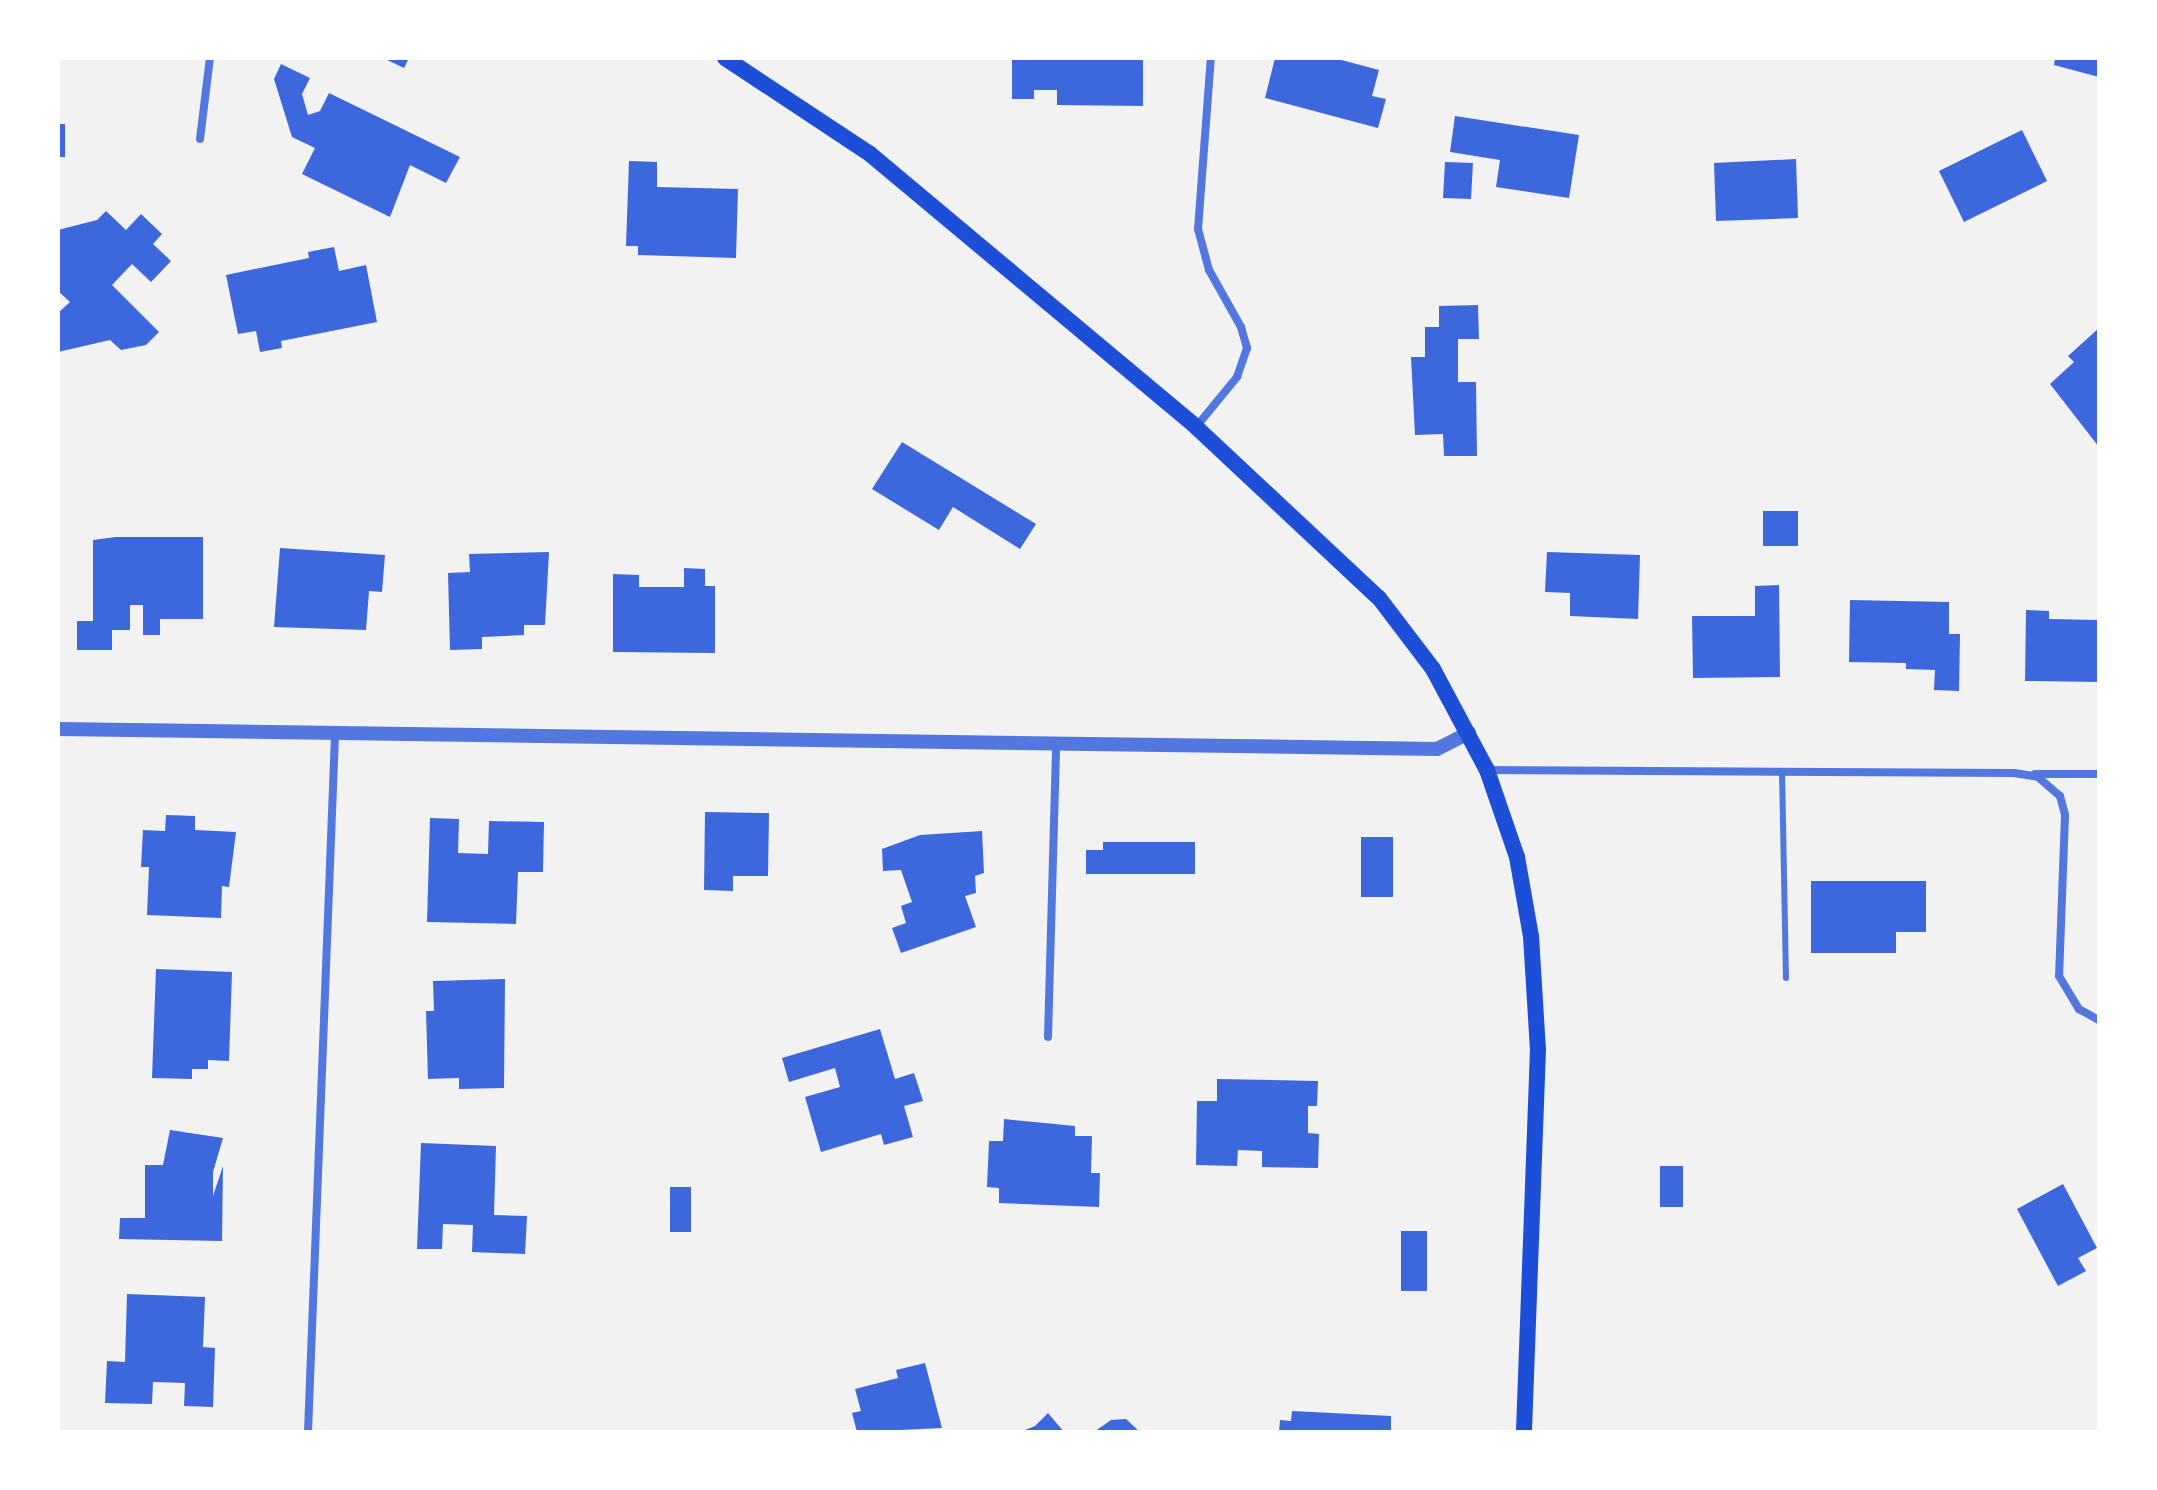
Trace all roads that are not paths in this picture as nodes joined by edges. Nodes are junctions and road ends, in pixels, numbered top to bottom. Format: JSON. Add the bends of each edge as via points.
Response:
{"nodes":[{"id":1,"x":210,"y":58,"type":"edge"},
{"id":2,"x":725,"y":58,"type":"edge"},
{"id":3,"x":1211,"y":58,"type":"edge"},
{"id":4,"x":200,"y":139,"type":"dead end"},
{"id":5,"x":1196,"y":427,"type":"junction"},
{"id":6,"x":58,"y":729,"type":"edge"},
{"id":7,"x":1469,"y":733,"type":"junction"},
{"id":8,"x":335,"y":735,"type":"junction"},
{"id":9,"x":1056,"y":747,"type":"junction"},
{"id":10,"x":1487,"y":770,"type":"junction"},
{"id":11,"x":1782,"y":771,"type":"junction"},
{"id":12,"x":2014,"y":773,"type":"junction"},
{"id":13,"x":2099,"y":774,"type":"edge"},
{"id":14,"x":1786,"y":978,"type":"dead end"},
{"id":15,"x":2099,"y":1020,"type":"edge"},
{"id":16,"x":1048,"y":1037,"type":"dead end"},
{"id":17,"x":308,"y":1432,"type":"edge"},
{"id":18,"x":1524,"y":1432,"type":"edge"}],
"edges":[{"from":1,"to":4,"type":"street"},
{"from":2,"to":5,"type":"main road","via":[[870,154]]},
{"from":3,"to":5,"type":"street","via":[[1198,229],[1209,270],[1247,348],[1237,377]]},
{"from":5,"to":7,"type":"main road","via":[[1379,598],[1433,669]]},
{"from":6,"to":8,"type":"street"},
{"from":7,"to":9,"type":"street","via":[[1437,749]]},
{"from":7,"to":10,"type":"main road"},
{"from":8,"to":9,"type":"street"},
{"from":8,"to":17,"type":"street"},
{"from":9,"to":16,"type":"street"},
{"from":10,"to":11,"type":"street"},
{"from":10,"to":18,"type":"main road","via":[[1517,857],[1529,923],[1538,1049]]},
{"from":11,"to":12,"type":"street"},
{"from":11,"to":14,"type":"lane"},
{"from":12,"to":13,"type":"street"},
{"from":12,"to":15,"type":"street","via":[[2046,782],[2063,805],[2059,976],[2070,1000]]}]}
